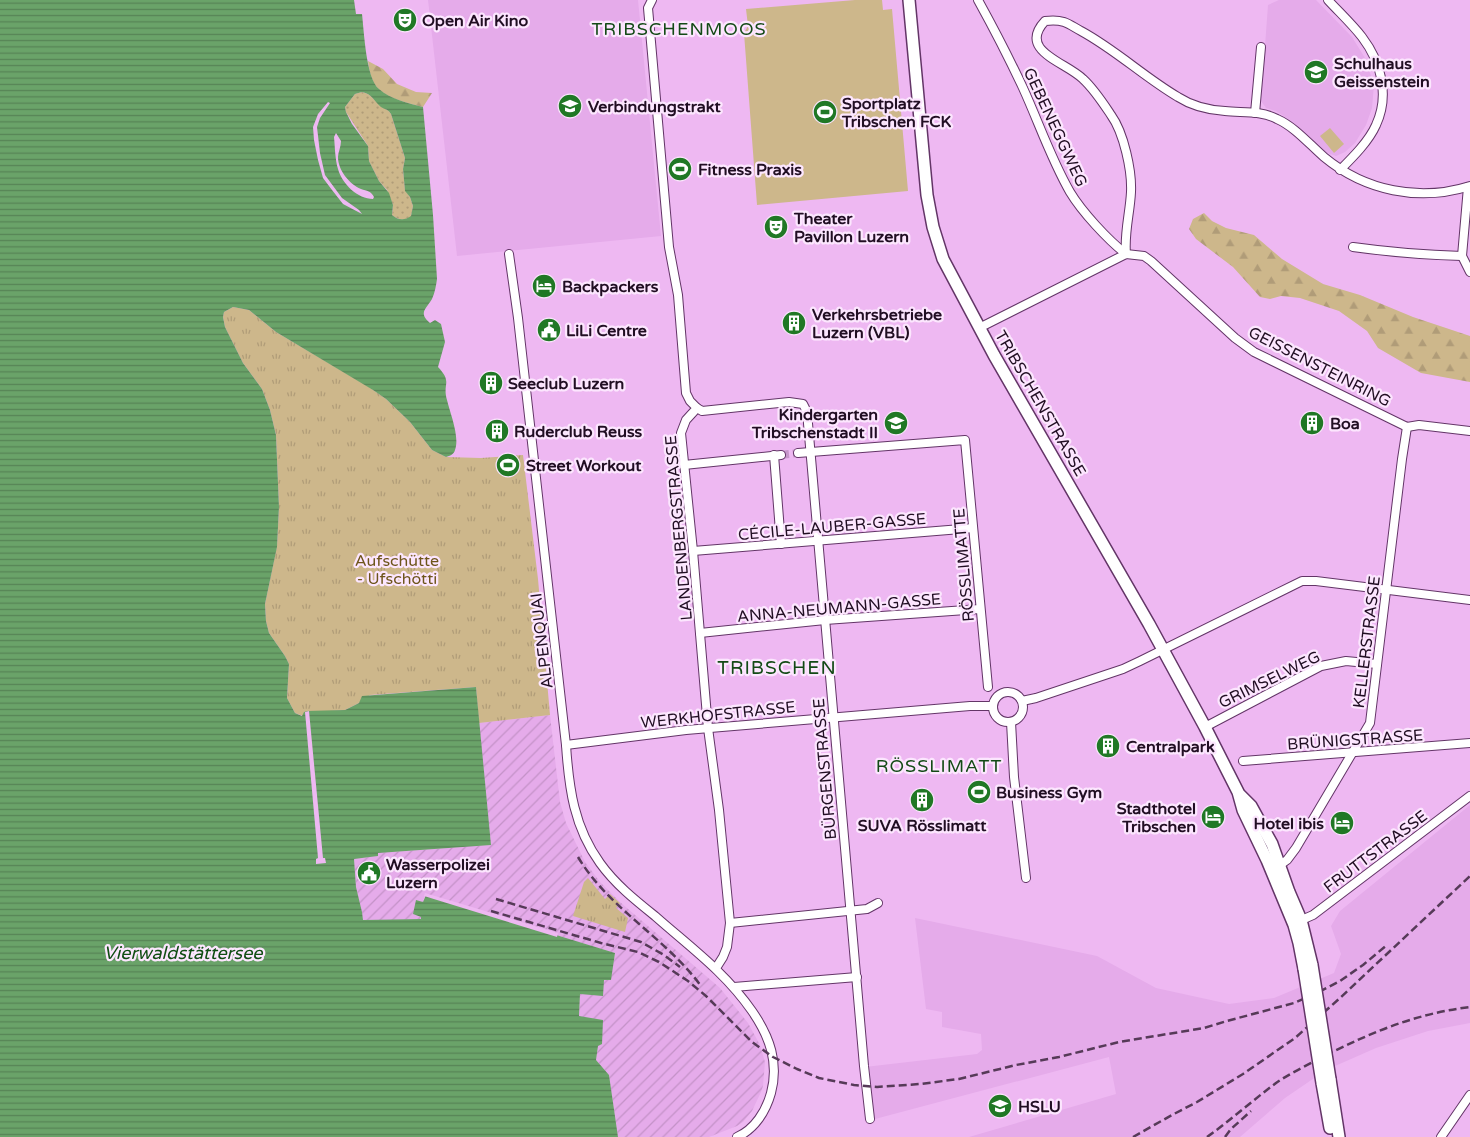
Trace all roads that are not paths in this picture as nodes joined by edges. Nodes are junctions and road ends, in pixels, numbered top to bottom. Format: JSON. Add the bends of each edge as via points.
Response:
{"nodes":[{"id":1,"x":909,"y":0,"type":"edge"},
{"id":2,"x":978,"y":0,"type":"edge"},
{"id":3,"x":1328,"y":0,"type":"edge"},
{"id":4,"x":651,"y":1,"type":"edge"},
{"id":5,"x":1261,"y":46,"type":"dead end"},
{"id":6,"x":1254,"y":113,"type":"junction"},
{"id":7,"x":1340,"y":170,"type":"junction"},
{"id":8,"x":1469,"y":186,"type":"edge"},
{"id":9,"x":1353,"y":247,"type":"dead end"},
{"id":10,"x":508,"y":254,"type":"dead end"},
{"id":11,"x":1126,"y":254,"type":"junction"},
{"id":12,"x":1462,"y":256,"type":"junction"},
{"id":13,"x":1470,"y":272,"type":"edge"},
{"id":14,"x":980,"y":328,"type":"junction"},
{"id":15,"x":697,"y":408,"type":"junction"},
{"id":16,"x":1407,"y":427,"type":"junction"},
{"id":17,"x":1470,"y":431,"type":"edge"},
{"id":18,"x":811,"y":452,"type":"junction"},
{"id":19,"x":798,"y":453,"type":"tunnel mouth"},
{"id":20,"x":684,"y":465,"type":"junction"},
{"id":21,"x":973,"y":528,"type":"junction"},
{"id":22,"x":818,"y":541,"type":"junction"},
{"id":23,"x":781,"y":544,"type":"junction"},
{"id":24,"x":693,"y":551,"type":"junction"},
{"id":25,"x":1386,"y":590,"type":"junction"},
{"id":26,"x":1470,"y":600,"type":"edge"},
{"id":27,"x":980,"y":609,"type":"junction"},
{"id":28,"x":825,"y":620,"type":"junction"},
{"id":29,"x":700,"y":633,"type":"junction"},
{"id":30,"x":1164,"y":649,"type":"junction"},
{"id":31,"x":1377,"y":664,"type":"junction"},
{"id":32,"x":988,"y":687,"type":"dead end"},
{"id":33,"x":1022,"y":701,"type":"junction"},
{"id":34,"x":993,"y":706,"type":"junction"},
{"id":35,"x":834,"y":717,"type":"junction"},
{"id":36,"x":1011,"y":722,"type":"junction"},
{"id":37,"x":1205,"y":727,"type":"junction"},
{"id":38,"x":708,"y":728,"type":"junction"},
{"id":39,"x":1470,"y":744,"type":"edge"},
{"id":40,"x":566,"y":745,"type":"junction"},
{"id":41,"x":1353,"y":752,"type":"junction"},
{"id":42,"x":1243,"y":761,"type":"dead end"},
{"id":43,"x":1238,"y":792,"type":"junction"},
{"id":44,"x":1470,"y":796,"type":"edge"},
{"id":45,"x":1280,"y":865,"type":"junction"},
{"id":46,"x":1026,"y":878,"type":"dead end"},
{"id":47,"x":878,"y":903,"type":"dead end"},
{"id":48,"x":851,"y":910,"type":"junction"},
{"id":49,"x":1298,"y":922,"type":"junction"},
{"id":50,"x":730,"y":923,"type":"junction"},
{"id":51,"x":716,"y":968,"type":"junction"},
{"id":52,"x":857,"y":977,"type":"junction"},
{"id":53,"x":734,"y":987,"type":"junction"},
{"id":54,"x":1326,"y":1081,"type":"junction"},
{"id":55,"x":1470,"y":1095,"type":"edge"},
{"id":56,"x":870,"y":1119,"type":"dead end"},
{"id":57,"x":737,"y":1137,"type":"edge"},
{"id":58,"x":1332,"y":1137,"type":"edge"},
{"id":59,"x":1339,"y":1137,"type":"edge"},
{"id":60,"x":1441,"y":1137,"type":"edge"}],
"edges":[{"from":1,"to":14,"type":"street","name":"TRIBSCHENSTRASSE","via":[[926,195],[947,268]]},
{"from":2,"to":11,"type":"street","name":"GEBENEGGWEG","via":[[1007,54],[1071,194]]},
{"from":3,"to":7,"type":"street","via":[[1362,37],[1375,57],[1382,78],[1381,113],[1376,126]]},
{"from":4,"to":15,"type":"street","via":[[648,8],[669,248],[678,295],[686,393]]},
{"from":5,"to":6,"type":"street"},
{"from":6,"to":7,"type":"street","via":[[1278,119]]},
{"from":6,"to":11,"type":"street","via":[[1225,112],[1193,105],[1162,88],[1092,37],[1064,22],[1045,21],[1036,37],[1038,46],[1083,78],[1118,128],[1131,172]]},
{"from":7,"to":8,"type":"street","via":[[1374,185],[1411,193]]},
{"from":8,"to":12,"type":"street"},
{"from":9,"to":12,"type":"street"},
{"from":10,"to":40,"type":"street","name":"ALPENQUAI"},
{"from":11,"to":14,"type":"street"},
{"from":11,"to":16,"type":"street","name":"GEISSENSTEINRING","via":[[1144,256],[1151,261],[1254,352]]},
{"from":12,"to":13,"type":"street"},
{"from":14,"to":30,"type":"street","name":"TRIBSCHENSTRASSE"},
{"from":15,"to":18,"type":"street","name":"BÜRGENSTRASSE","via":[[702,411],[789,402],[803,404],[808,412]]},
{"from":15,"to":20,"type":"street","name":"LANDENBERGSTRASSE","via":[[686,420],[681,433]]},
{"from":16,"to":17,"type":"street","name":"GEISSENSTEINRING"},
{"from":16,"to":25,"type":"street","name":"KELLERSTRASSE"},
{"from":18,"to":19,"type":"street"},
{"from":18,"to":21,"type":"street","name":"RÖSSLIMATTE","via":[[965,440]]},
{"from":18,"to":22,"type":"street","name":"BÜRGENSTRASSE"},
{"from":20,"to":23,"type":"street","via":[[778,455]]},
{"from":20,"to":24,"type":"street","name":"LANDENBERGSTRASSE"},
{"from":21,"to":22,"type":"street","name":"CÉCILE-LAUBER-GASSE"},
{"from":21,"to":27,"type":"street","name":"RÖSSLIMATTE"},
{"from":22,"to":23,"type":"street","name":"CÉCILE-LAUBER-GASSE"},
{"from":22,"to":28,"type":"street","name":"BÜRGENSTRASSE"},
{"from":23,"to":24,"type":"street","name":"CÉCILE-LAUBER-GASSE"},
{"from":24,"to":29,"type":"street","name":"LANDENBERGSTRASSE"},
{"from":25,"to":26,"type":"street"},
{"from":25,"to":30,"type":"street","via":[[1302,581]]},
{"from":25,"to":31,"type":"street","name":"KELLERSTRASSE"},
{"from":27,"to":28,"type":"street","name":"ANNA-NEUMANN-GASSE"},
{"from":27,"to":32,"type":"street","name":"RÖSSLIMATTE"},
{"from":28,"to":29,"type":"street","name":"ANNA-NEUMANN-GASSE"},
{"from":28,"to":35,"type":"street","name":"BÜRGENSTRASSE"},
{"from":29,"to":38,"type":"street","name":"LANDENBERGSTRASSE"},
{"from":30,"to":33,"type":"street","via":[[1122,669]]},
{"from":30,"to":37,"type":"street","name":"TRIBSCHENSTRASSE"},
{"from":31,"to":37,"type":"street","name":"GRIMSELWEG","via":[[1346,660],[1321,666]]},
{"from":31,"to":41,"type":"street","name":"KELLERSTRASSE","via":[[1370,723]]},
{"from":33,"to":34,"type":"street","via":[[1016,694],[1007,692],[997,696]]},
{"from":33,"to":36,"type":"street","via":[[1022,715]]},
{"from":34,"to":35,"type":"street","name":"WERKHOFSTRASSE"},
{"from":34,"to":36,"type":"street","via":[[998,718]]},
{"from":35,"to":38,"type":"street","name":"WERKHOFSTRASSE"},
{"from":35,"to":48,"type":"street","name":"BÜRGENSTRASSE"},
{"from":36,"to":46,"type":"street"},
{"from":37,"to":43,"type":"street","name":"TRIBSCHENSTRASSE"},
{"from":38,"to":40,"type":"street","name":"WERKHOFSTRASSE"},
{"from":38,"to":50,"type":"street","name":"LANDENBERGSTRASSE"},
{"from":39,"to":41,"type":"street","name":"BRÜNIGSTRASSE"},
{"from":40,"to":51,"type":"street","name":"ALPENQUAI","via":[[574,807],[583,833],[599,862],[630,896]]},
{"from":41,"to":42,"type":"street","name":"BRÜNIGSTRASSE"},
{"from":41,"to":45,"type":"street","name":"KELLERSTRASSE","via":[[1296,848]]},
{"from":43,"to":45,"type":"street","name":"TRIBSCHENSTRASSE","via":[[1272,844]]},
{"from":43,"to":49,"type":"street","name":"TRIBSCHENSTRASSE","via":[[1243,810]]},
{"from":44,"to":49,"type":"street","name":"FRUTTSTRASSE","via":[[1313,915]]},
{"from":45,"to":49,"type":"street","name":"TRIBSCHENSTRASSE"},
{"from":47,"to":48,"type":"street","via":[[868,909]]},
{"from":48,"to":50,"type":"street"},
{"from":48,"to":52,"type":"street","name":"BÜRGENSTRASSE"},
{"from":49,"to":54,"type":"street","name":"TRIBSCHENSTRASSE","bridge":true,"via":[[1299,943],[1308,967]]},
{"from":50,"to":51,"type":"street","name":"LANDENBERGSTRASSE","via":[[727,946]]},
{"from":51,"to":53,"type":"street","name":"ALPENQUAI"},
{"from":52,"to":53,"type":"street"},
{"from":52,"to":56,"type":"street","name":"BÜRGENSTRASSE"},
{"from":53,"to":57,"type":"street","name":"ALPENQUAI","via":[[764,1031],[771,1045],[774,1065],[772,1089],[763,1112],[751,1128]]},
{"from":54,"to":58,"type":"street"},
{"from":54,"to":59,"type":"street"},
{"from":55,"to":60,"type":"street"}]}
